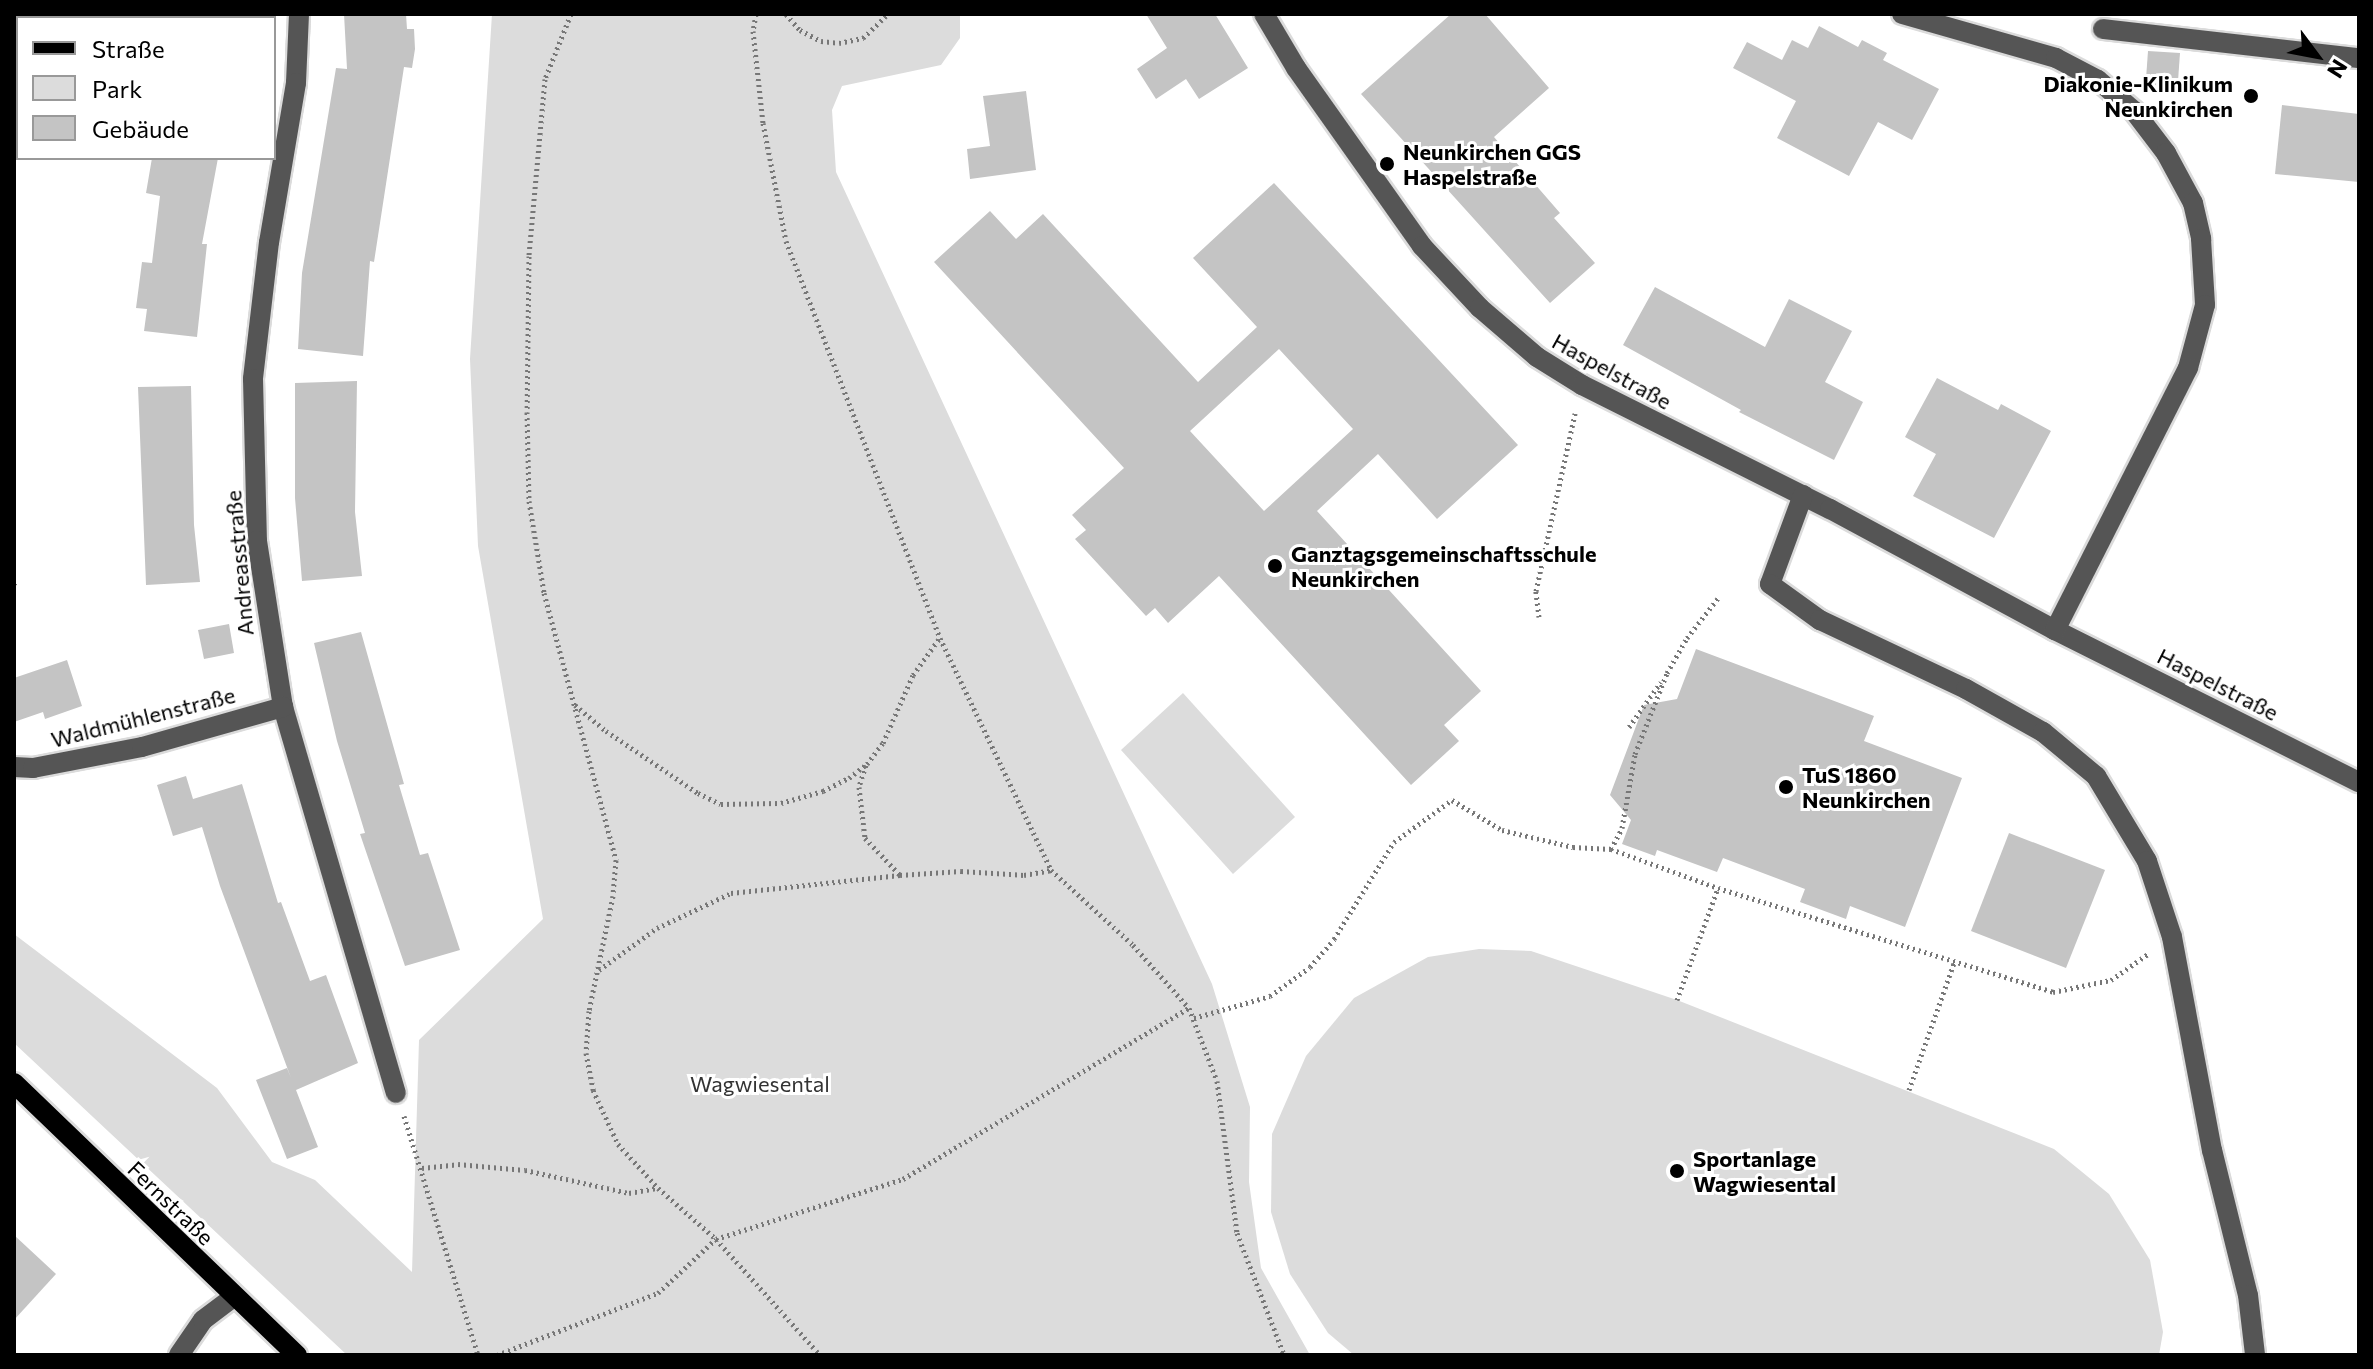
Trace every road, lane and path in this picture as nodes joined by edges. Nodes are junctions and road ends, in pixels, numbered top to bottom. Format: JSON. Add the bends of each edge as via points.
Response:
{"nodes":[{"id":1,"x":299,"y":14,"type":"edge"},
{"id":2,"x":571,"y":14,"type":"edge"},
{"id":3,"x":756,"y":14,"type":"edge"},
{"id":4,"x":786,"y":14,"type":"edge"},
{"id":5,"x":888,"y":14,"type":"edge"},
{"id":6,"x":1264,"y":14,"type":"edge"},
{"id":7,"x":1902,"y":14,"type":"edge"},
{"id":8,"x":2103,"y":29,"type":"dead end"},
{"id":9,"x":2359,"y":58,"type":"edge"},
{"id":10,"x":1582,"y":385,"type":"junction"},
{"id":11,"x":1803,"y":495,"type":"junction"},
{"id":12,"x":1718,"y":598,"type":"dead end"},
{"id":13,"x":1539,"y":617,"type":"dead end"},
{"id":14,"x":2055,"y":630,"type":"junction"},
{"id":15,"x":940,"y":638,"type":"junction"},
{"id":16,"x":1667,"y":673,"type":"junction"},
{"id":17,"x":573,"y":703,"type":"junction"},
{"id":18,"x":283,"y":707,"type":"junction"},
{"id":19,"x":1629,"y":727,"type":"dead end"},
{"id":20,"x":867,"y":764,"type":"junction"},
{"id":21,"x":14,"y":767,"type":"edge"},
{"id":22,"x":2359,"y":782,"type":"edge"},
{"id":23,"x":1611,"y":849,"type":"junction"},
{"id":24,"x":1051,"y":870,"type":"junction"},
{"id":25,"x":900,"y":875,"type":"junction"},
{"id":26,"x":1718,"y":888,"type":"junction"},
{"id":27,"x":2172,"y":937,"type":"junction"},
{"id":28,"x":1954,"y":963,"type":"junction"},
{"id":29,"x":599,"y":970,"type":"junction"},
{"id":30,"x":1677,"y":1000,"type":"dead end"},
{"id":31,"x":1189,"y":1008,"type":"junction"},
{"id":32,"x":1194,"y":1018,"type":"junction"},
{"id":33,"x":14,"y":1083,"type":"edge"},
{"id":34,"x":1909,"y":1090,"type":"dead end"},
{"id":35,"x":396,"y":1093,"type":"joint"},
{"id":36,"x":422,"y":1168,"type":"junction"},
{"id":37,"x":658,"y":1188,"type":"junction"},
{"id":38,"x":716,"y":1239,"type":"junction"},
{"id":39,"x":233,"y":1297,"type":"junction"},
{"id":40,"x":179,"y":1355,"type":"edge"},
{"id":41,"x":297,"y":1355,"type":"edge"},
{"id":42,"x":478,"y":1355,"type":"edge"},
{"id":43,"x":497,"y":1355,"type":"edge"},
{"id":44,"x":820,"y":1355,"type":"edge"},
{"id":45,"x":1284,"y":1355,"type":"edge"},
{"id":46,"x":2255,"y":1355,"type":"edge"}],
"edges":[{"from":1,"to":18,"type":"street","name":"Andreasstraße","via":[[296,83],[253,379],[257,541]]},
{"from":2,"to":17,"type":"path","via":[[545,79],[529,256],[527,412],[529,501],[544,593]]},
{"from":3,"to":15,"type":"path","via":[[753,31],[763,123],[786,241]]},
{"from":4,"to":5,"type":"path","via":[[800,30],[839,43],[863,38]]},
{"from":6,"to":10,"type":"street","name":"Haspelstraße","via":[[1422,246],[1480,308],[1537,357]]},
{"from":7,"to":14,"type":"street","via":[[2056,58],[2098,80],[2134,111],[2166,153],[2193,203],[2205,305],[2188,368]]},
{"from":8,"to":9,"type":"street"},
{"from":10,"to":11,"type":"street","name":"Haspelstraße"},
{"from":10,"to":13,"type":"path","via":[[1536,591]]},
{"from":11,"to":14,"type":"street","name":"Haspelstraße"},
{"from":11,"to":27,"type":"street","via":[[1770,584],[1820,620],[2043,732],[2096,776],[2147,861]]},
{"from":12,"to":16,"type":"path"},
{"from":14,"to":22,"type":"street","name":"Haspelstraße"},
{"from":15,"to":20,"type":"path","via":[[913,675],[883,743]]},
{"from":15,"to":24,"type":"path"},
{"from":16,"to":19,"type":"path"},
{"from":16,"to":23,"type":"path","via":[[1635,754],[1622,828]]},
{"from":17,"to":20,"type":"path","via":[[662,771],[721,804],[781,803],[823,791]]},
{"from":17,"to":29,"type":"path","via":[[616,860]]},
{"from":18,"to":21,"type":"street","name":"Waldmühlenstraße","via":[[142,747]]},
{"from":18,"to":35,"type":"street","name":"Andreasstraße"},
{"from":20,"to":25,"type":"path","via":[[859,787],[865,838]]},
{"from":23,"to":26,"type":"path"},
{"from":23,"to":32,"type":"path","via":[[1573,847],[1502,830],[1452,800],[1394,842],[1334,939],[1310,967],[1270,996]]},
{"from":24,"to":25,"type":"path","via":[[1024,875]]},
{"from":24,"to":31,"type":"path","via":[[1133,945]]},
{"from":25,"to":29,"type":"path","via":[[731,893],[657,928]]},
{"from":26,"to":28,"type":"path"},
{"from":26,"to":30,"type":"path"},
{"from":27,"to":28,"type":"path","via":[[2111,980],[2077,990],[2053,992]]},
{"from":27,"to":46,"type":"street","via":[[2212,1150],[2248,1295]]},
{"from":28,"to":34,"type":"path"},
{"from":29,"to":37,"type":"path","via":[[586,1053],[593,1090],[618,1144]]},
{"from":31,"to":32,"type":"path"},
{"from":31,"to":38,"type":"path","via":[[903,1179]]},
{"from":32,"to":45,"type":"path","via":[[1217,1081],[1237,1233]]},
{"from":33,"to":39,"type":"main road","name":"Fernstraße"},
{"from":35,"to":36,"type":"path"},
{"from":36,"to":37,"type":"path","via":[[512,1168],[629,1193]]},
{"from":36,"to":42,"type":"path"},
{"from":37,"to":38,"type":"path"},
{"from":38,"to":43,"type":"path","via":[[658,1293]]},
{"from":38,"to":44,"type":"path"},
{"from":39,"to":40,"type":"street","via":[[203,1320]]},
{"from":39,"to":41,"type":"main road","name":"Fernstraße"}]}
